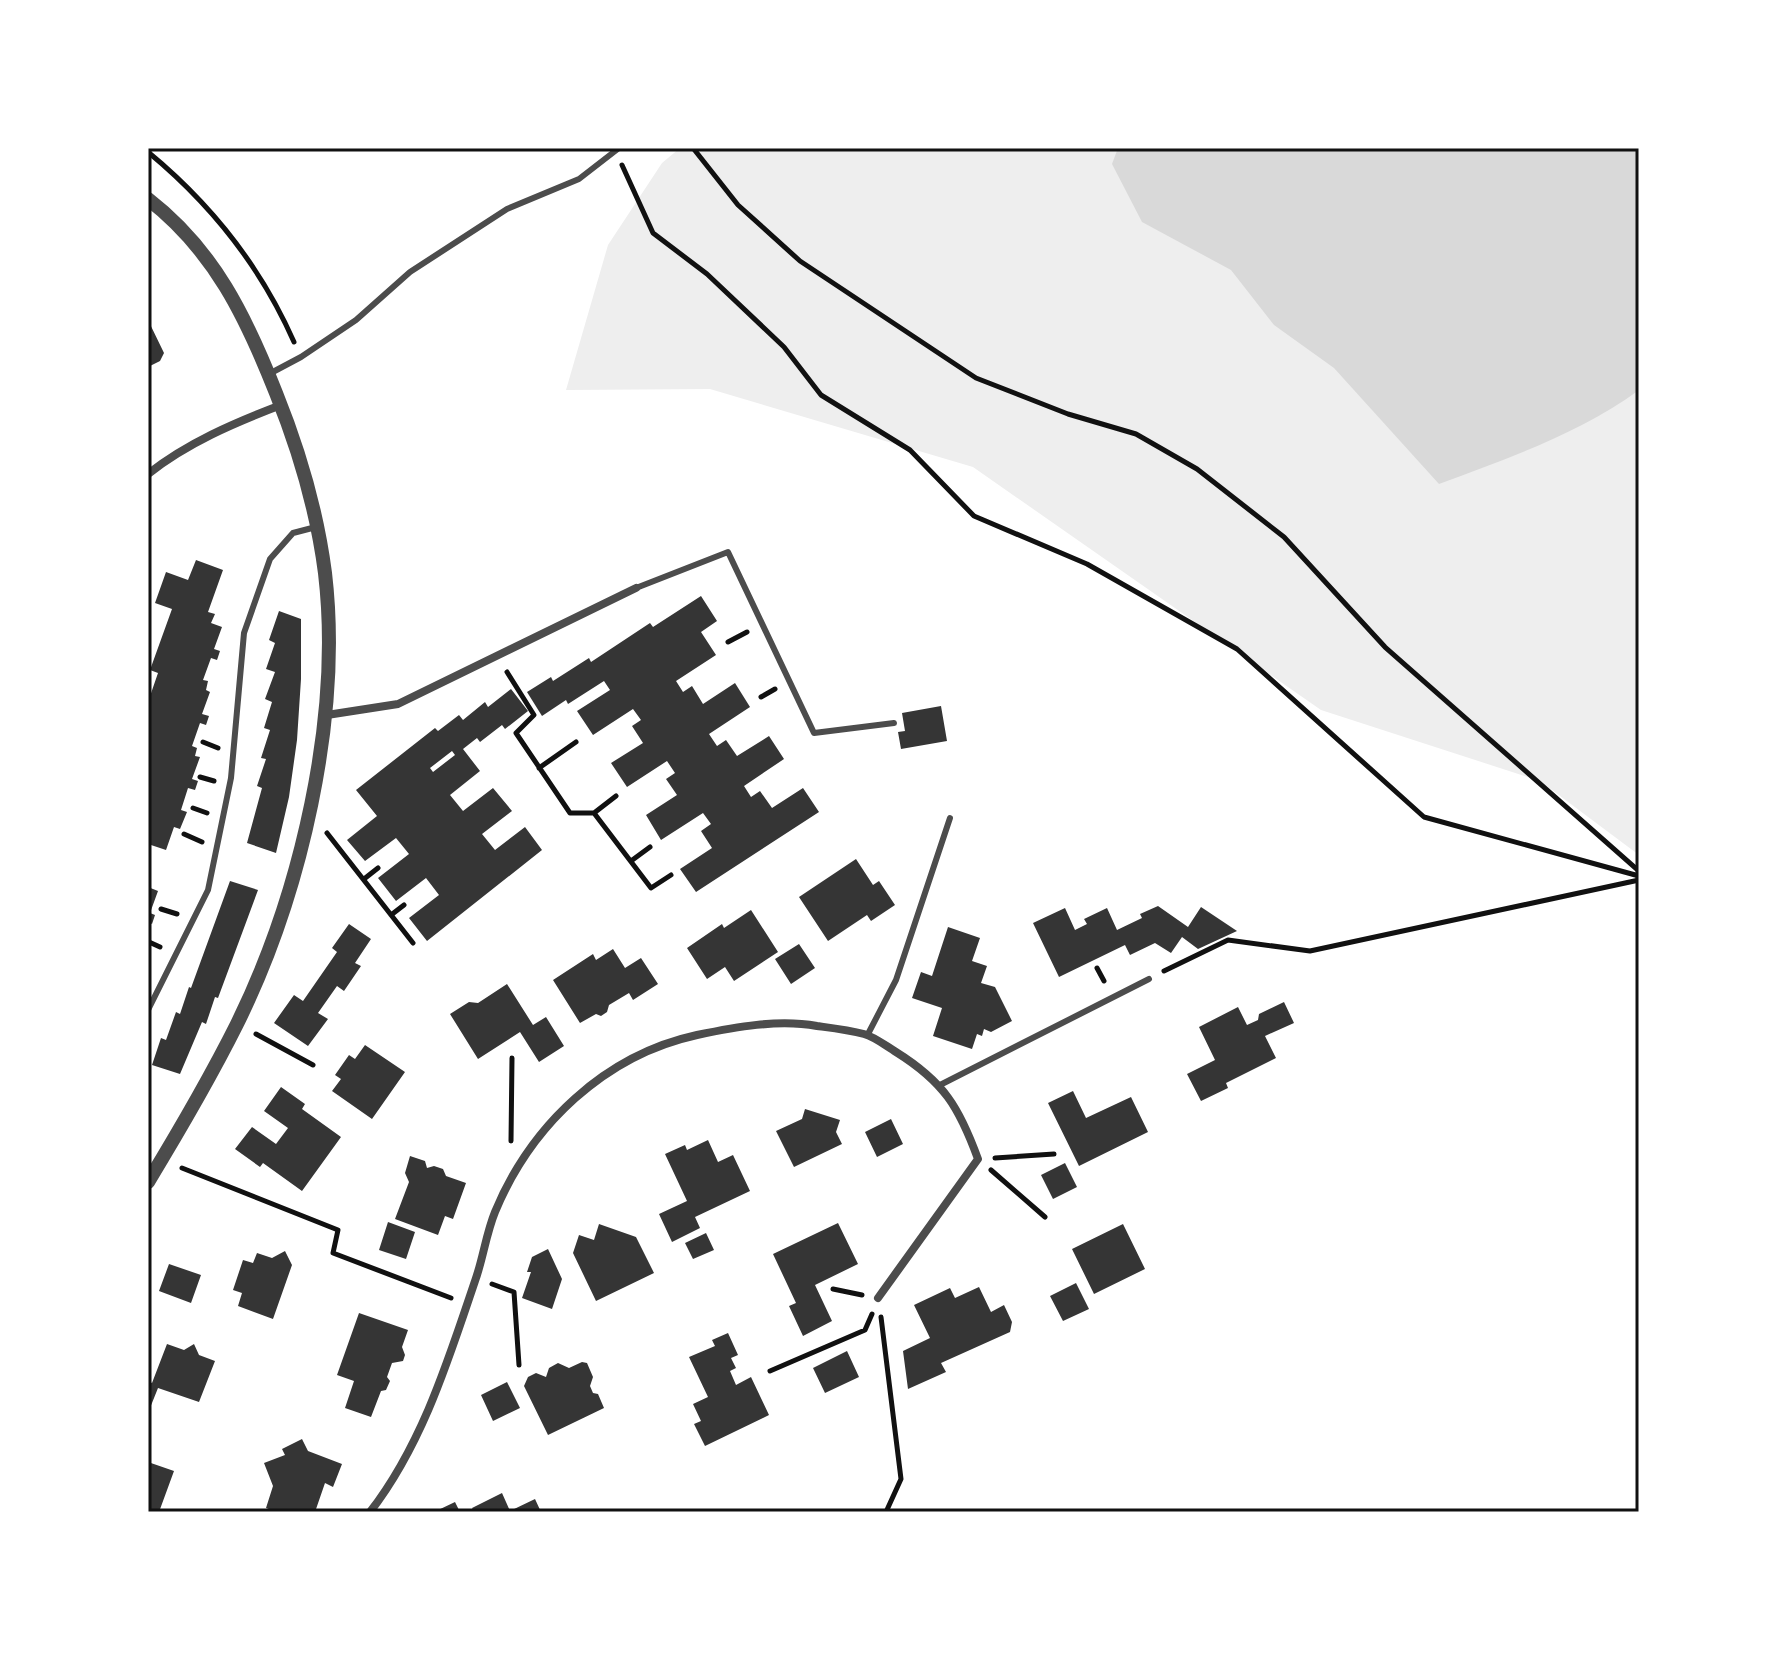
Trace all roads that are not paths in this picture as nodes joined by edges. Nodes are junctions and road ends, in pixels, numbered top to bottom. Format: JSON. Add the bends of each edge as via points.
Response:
{"nodes":[{"id":1,"x":617,"y":150,"type":"edge"},
{"id":2,"x":148,"y":199,"type":"edge"},
{"id":3,"x":269,"y":374,"type":"junction"},
{"id":4,"x":281,"y":405,"type":"junction"},
{"id":5,"x":148,"y":474,"type":"edge"},
{"id":6,"x":316,"y":527,"type":"junction"},
{"id":7,"x":636,"y":588,"type":"joint"},
{"id":8,"x":327,"y":715,"type":"junction"},
{"id":9,"x":894,"y":723,"type":"dead end"},
{"id":10,"x":950,"y":818,"type":"dead end"},
{"id":11,"x":1149,"y":979,"type":"road end"},
{"id":12,"x":148,"y":1010,"type":"edge"},
{"id":13,"x":868,"y":1034,"type":"junction"},
{"id":14,"x":940,"y":1085,"type":"junction"},
{"id":15,"x":148,"y":1182,"type":"edge"},
{"id":16,"x":878,"y":1298,"type":"road end"},
{"id":17,"x":370,"y":1512,"type":"edge"}],
"edges":[{"from":1,"to":3,"type":"lane","via":[[579,179],[507,209],[410,272],[356,320]]},
{"from":2,"to":3,"type":"street","via":[[189,234],[213,264]]},
{"from":3,"to":4,"type":"street"},
{"from":4,"to":5,"type":"street","via":[[171,456]]},
{"from":4,"to":6,"type":"street"},
{"from":6,"to":8,"type":"street","via":[[325,573]]},
{"from":6,"to":12,"type":"lane","via":[[293,533],[270,559],[244,633],[231,778],[208,890]]},
{"from":7,"to":8,"type":"street","via":[[398,704]]},
{"from":7,"to":9,"type":"lane","via":[[728,552],[814,733]]},
{"from":8,"to":15,"type":"street","via":[[307,825],[274,934],[237,1023]]},
{"from":10,"to":13,"type":"lane","via":[[896,980]]},
{"from":11,"to":14,"type":"lane"},
{"from":13,"to":14,"type":"street"},
{"from":13,"to":17,"type":"street","via":[[804,1023],[735,1026],[672,1040],[606,1072],[547,1124],[495,1212],[415,1443]]},
{"from":14,"to":16,"type":"street","via":[[964,1119],[978,1159]]}]}
